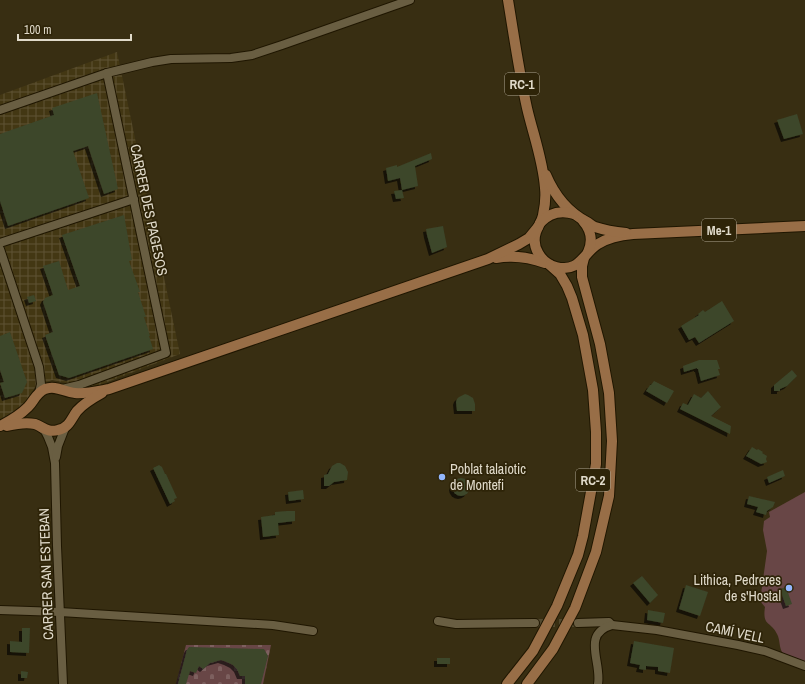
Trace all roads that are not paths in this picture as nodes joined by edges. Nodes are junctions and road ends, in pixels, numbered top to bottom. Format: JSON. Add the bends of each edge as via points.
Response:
{"nodes":[{"id":1,"x":410,"y":0,"type":"edge"},
{"id":2,"x":508,"y":0,"type":"edge"},
{"id":3,"x":108,"y":73,"type":"junction"},
{"id":4,"x":0,"y":110,"type":"edge"},
{"id":5,"x":542,"y":166,"type":"junction"},
{"id":6,"x":134,"y":199,"type":"junction"},
{"id":7,"x":579,"y":217,"type":"junction"},
{"id":8,"x":539,"y":226,"type":"junction"},
{"id":9,"x":805,"y":226,"type":"edge"},
{"id":10,"x":633,"y":234,"type":"junction"},
{"id":11,"x":0,"y":243,"type":"edge"},
{"id":12,"x":0,"y":249,"type":"edge"},
{"id":13,"x":586,"y":256,"type":"junction"},
{"id":14,"x":488,"y":259,"type":"junction"},
{"id":15,"x":549,"y":264,"type":"junction"},
{"id":16,"x":39,"y":367,"type":"junction"},
{"id":17,"x":60,"y":389,"type":"junction"},
{"id":18,"x":109,"y":389,"type":"junction"},
{"id":19,"x":39,"y":393,"type":"junction"},
{"id":20,"x":32,"y":403,"type":"junction"},
{"id":21,"x":73,"y":418,"type":"junction"},
{"id":22,"x":0,"y":427,"type":"edge"},
{"id":23,"x":40,"y":427,"type":"junction"},
{"id":24,"x":65,"y":428,"type":"junction"},
{"id":25,"x":55,"y":463,"type":"junction"},
{"id":26,"x":0,"y":610,"type":"edge"},
{"id":27,"x":60,"y":612,"type":"junction"},
{"id":28,"x":438,"y":621,"type":"dead end"},
{"id":29,"x":536,"y":623,"type":"tunnel mouth"},
{"id":30,"x":578,"y":623,"type":"tunnel mouth"},
{"id":31,"x":612,"y":625,"type":"junction"},
{"id":32,"x":313,"y":631,"type":"dead end"},
{"id":33,"x":805,"y":666,"type":"edge"},
{"id":34,"x":63,"y":684,"type":"edge"},
{"id":35,"x":507,"y":684,"type":"edge"},
{"id":36,"x":527,"y":684,"type":"edge"},
{"id":37,"x":598,"y":684,"type":"edge"}],
"edges":[{"from":1,"to":3,"type":"street","via":[[252,55],[171,59]]},
{"from":2,"to":5,"type":"main road","number":"RC-1","via":[[527,108]]},
{"from":3,"to":4,"type":"street"},
{"from":3,"to":6,"type":"street","name":"CARRER DES PAGESOS"},
{"from":5,"to":7,"type":"main road","number":"RC-1","via":[[550,186]]},
{"from":5,"to":8,"type":"main road","number":"RC-1","via":[[546,199]]},
{"from":6,"to":11,"type":"street"},
{"from":6,"to":17,"type":"street","name":"CARRER DES PAGESOS","via":[[166,353],[79,385]]},
{"from":7,"to":8,"type":"main road","number":"Me-1","via":[[567,212],[554,213]]},
{"from":7,"to":10,"type":"main road","number":"Me-1","via":[[594,226]]},
{"from":7,"to":13,"type":"main road","via":[[588,227],[591,236]]},
{"from":8,"to":14,"type":"main road","number":"Me-1","via":[[529,238]]},
{"from":8,"to":15,"type":"main road","via":[[536,231],[536,249],[540,257]]},
{"from":9,"to":10,"type":"main road","number":"Me-1"},
{"from":10,"to":13,"type":"main road","number":"Me-1","via":[[606,240],[592,248]]},
{"from":12,"to":16,"type":"street"},
{"from":13,"to":15,"type":"main road","number":"Me-1","via":[[571,267],[557,268]]},
{"from":13,"to":36,"type":"main road","number":"RC-2","via":[[582,266],[582,277],[600,344],[609,393],[612,441],[609,496],[596,552],[575,608],[553,650]]},
{"from":14,"to":15,"type":"main road","number":"Me-1","via":[[522,257]]},
{"from":14,"to":18,"type":"main road","number":"Me-1"},
{"from":15,"to":35,"type":"main road","number":"RC-2","via":[[560,274],[567,286],[583,335],[593,390],[596,464],[584,536],[578,555],[557,606],[533,652]]},
{"from":16,"to":17,"type":"street","via":[[46,379]]},
{"from":16,"to":19,"type":"street"},
{"from":17,"to":18,"type":"main road","number":"Me-1","via":[[82,393]]},
{"from":17,"to":19,"type":"main road","number":"Me-1","via":[[49,388]]},
{"from":17,"to":21,"type":"main road","via":[[73,400]]},
{"from":18,"to":21,"type":"main road","number":"Me-1","via":[[77,411]]},
{"from":19,"to":20,"type":"main road"},
{"from":20,"to":22,"type":"main road","via":[[17,417]]},
{"from":20,"to":23,"type":"main road","via":[[32,416]]},
{"from":21,"to":24,"type":"main road","number":"Me-1"},
{"from":22,"to":23,"type":"main road","via":[[19,424]]},
{"from":23,"to":24,"type":"main road","via":[[53,431]]},
{"from":23,"to":25,"type":"street","name":"CARRER SAN ESTEBAN","via":[[50,442]]},
{"from":24,"to":25,"type":"street","name":"CARRER SAN ESTEBAN"},
{"from":25,"to":27,"type":"street","name":"CARRER SAN ESTEBAN"},
{"from":26,"to":27,"type":"street"},
{"from":27,"to":32,"type":"street","via":[[274,625]]},
{"from":27,"to":34,"type":"street","name":"CARRER SAN ESTEBAN"},
{"from":28,"to":29,"type":"street","via":[[456,624]]},
{"from":30,"to":31,"type":"street","name":"CAMÍ VELL","via":[[609,622]]},
{"from":31,"to":33,"type":"street","name":"CAMÍ VELL","via":[[658,630],[738,645]]},
{"from":31,"to":37,"type":"street","via":[[602,630],[594,642]]}]}
